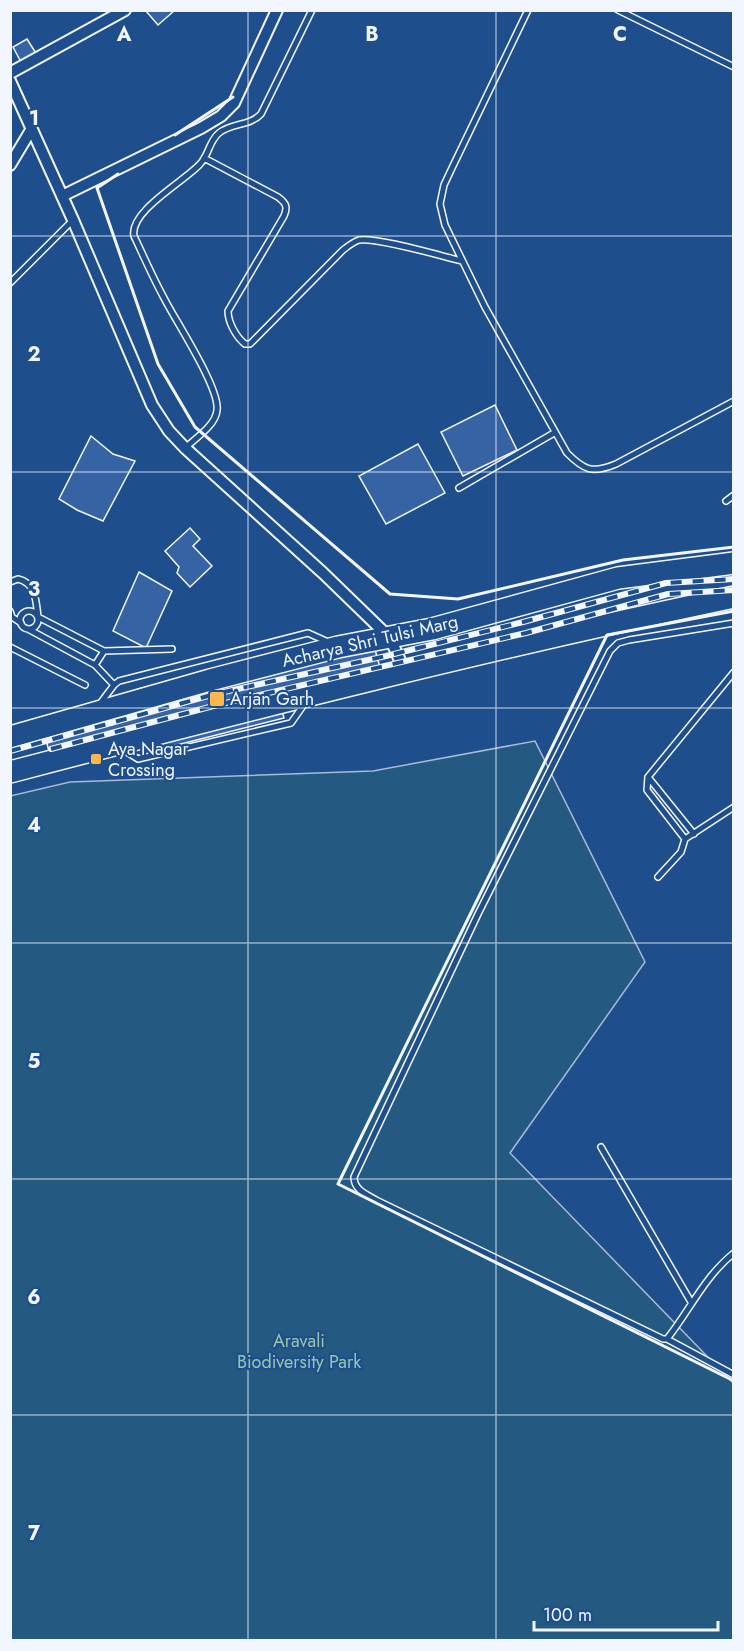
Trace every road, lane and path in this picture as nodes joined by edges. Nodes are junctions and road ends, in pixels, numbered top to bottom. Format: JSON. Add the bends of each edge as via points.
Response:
{"nodes":[{"id":1,"x":124,"y":10,"type":"edge"},
{"id":2,"x":277,"y":10,"type":"edge"},
{"id":3,"x":312,"y":10,"type":"edge"},
{"id":4,"x":528,"y":10,"type":"edge"},
{"id":5,"x":618,"y":10,"type":"edge"},
{"id":6,"x":734,"y":67,"type":"edge"},
{"id":7,"x":10,"y":73,"type":"edge"},
{"id":8,"x":11,"y":83,"type":"edge"},
{"id":9,"x":31,"y":130,"type":"junction"},
{"id":10,"x":204,"y":158,"type":"junction"},
{"id":11,"x":10,"y":165,"type":"edge"},
{"id":12,"x":62,"y":196,"type":"junction"},
{"id":13,"x":73,"y":220,"type":"junction"},
{"id":14,"x":462,"y":261,"type":"junction"},
{"id":15,"x":10,"y":283,"type":"edge"},
{"id":16,"x":734,"y":401,"type":"edge"},
{"id":17,"x":554,"y":433,"type":"junction"},
{"id":18,"x":185,"y":448,"type":"junction"},
{"id":19,"x":459,"y":488,"type":"dead end"},
{"id":20,"x":734,"y":495,"type":"edge"},
{"id":21,"x":726,"y":501,"type":"dead end"},
{"id":22,"x":734,"y":562,"type":"edge"},
{"id":23,"x":10,"y":582,"type":"edge"},
{"id":24,"x":734,"y":597,"type":"edge"},
{"id":25,"x":10,"y":611,"type":"edge"},
{"id":26,"x":38,"y":617,"type":"junction"},
{"id":27,"x":21,"y":623,"type":"junction"},
{"id":28,"x":734,"y":623,"type":"edge"},
{"id":29,"x":28,"y":629,"type":"junction"},
{"id":30,"x":390,"y":638,"type":"junction"},
{"id":31,"x":10,"y":647,"type":"edge"},
{"id":32,"x":338,"y":647,"type":"junction"},
{"id":33,"x":172,"y":649,"type":"dead end"},
{"id":34,"x":104,"y":651,"type":"junction"},
{"id":35,"x":95,"y":665,"type":"junction"},
{"id":36,"x":405,"y":672,"type":"junction"},
{"id":37,"x":734,"y":672,"type":"edge"},
{"id":38,"x":85,"y":685,"type":"dead end"},
{"id":39,"x":114,"y":685,"type":"junction"},
{"id":40,"x":94,"y":713,"type":"junction"},
{"id":41,"x":10,"y":737,"type":"edge"},
{"id":42,"x":10,"y":772,"type":"edge"},
{"id":43,"x":648,"y":777,"type":"junction"},
{"id":44,"x":734,"y":807,"type":"edge"},
{"id":45,"x":694,"y":834,"type":"junction"},
{"id":46,"x":685,"y":839,"type":"junction"},
{"id":47,"x":657,"y":877,"type":"dead end"},
{"id":48,"x":602,"y":1147,"type":"dead end"},
{"id":49,"x":734,"y":1253,"type":"edge"},
{"id":50,"x":691,"y":1302,"type":"junction"},
{"id":51,"x":668,"y":1339,"type":"junction"},
{"id":52,"x":734,"y":1375,"type":"edge"}],
"edges":[{"from":1,"to":7,"type":"street"},
{"from":2,"to":12,"type":"street","via":[[227,111],[201,128]]},
{"from":3,"to":10,"type":"lane","via":[[261,114],[219,133]]},
{"from":4,"to":14,"type":"lane","via":[[441,195],[445,225]]},
{"from":5,"to":6,"type":"lane"},
{"from":8,"to":9,"type":"street"},
{"from":9,"to":11,"type":"street"},
{"from":9,"to":12,"type":"street"},
{"from":10,"to":14,"type":"lane","via":[[278,197],[286,207],[228,310],[229,319],[245,344],[250,344],[343,250],[356,242],[390,244]]},
{"from":10,"to":18,"type":"lane","via":[[140,215],[133,231],[217,401],[214,419]]},
{"from":12,"to":13,"type":"street"},
{"from":13,"to":15,"type":"lane"},
{"from":13,"to":18,"type":"street","via":[[152,405]]},
{"from":14,"to":17,"type":"lane"},
{"from":16,"to":17,"type":"lane","via":[[605,469],[578,464]]},
{"from":17,"to":19,"type":"lane"},
{"from":18,"to":30,"type":"street"},
{"from":20,"to":21,"type":"lane"},
{"from":22,"to":30,"type":"highway","name":"Acharya Shri Tulsi Marg","via":[[618,578]]},
{"from":23,"to":26,"type":"lane","via":[[18,579],[30,584]]},
{"from":24,"to":36,"type":"highway","name":"Acharya Shri Tulsi Marg"},
{"from":25,"to":27,"type":"lane"},
{"from":26,"to":27,"type":"lane","via":[[32,611],[26,612]]},
{"from":26,"to":29,"type":"lane","via":[[36,626]]},
{"from":26,"to":34,"type":"lane"},
{"from":27,"to":29,"type":"lane"},
{"from":28,"to":51,"type":"lane","via":[[629,639],[610,651],[478,914],[354,1177],[360,1191],[376,1200],[663,1340]]},
{"from":29,"to":35,"type":"lane"},
{"from":30,"to":32,"type":"highway","name":"Acharya Shri Tulsi Marg"},
{"from":30,"to":36,"type":"street"},
{"from":31,"to":38,"type":"lane"},
{"from":32,"to":39,"type":"lane","via":[[308,633]]},
{"from":32,"to":40,"type":"highway","name":"Acharya Shri Tulsi Marg"},
{"from":33,"to":34,"type":"lane"},
{"from":34,"to":35,"type":"lane"},
{"from":35,"to":39,"type":"lane"},
{"from":36,"to":42,"type":"highway","name":"Acharya Shri Tulsi Marg"},
{"from":37,"to":43,"type":"lane"},
{"from":39,"to":40,"type":"lane"},
{"from":40,"to":41,"type":"highway","name":"Acharya Shri Tulsi Marg"},
{"from":43,"to":45,"type":"lane"},
{"from":43,"to":46,"type":"lane","via":[[647,790]]},
{"from":44,"to":45,"type":"lane"},
{"from":45,"to":46,"type":"lane"},
{"from":46,"to":47,"type":"lane","via":[[681,852]]},
{"from":48,"to":50,"type":"lane"},
{"from":49,"to":50,"type":"lane"},
{"from":50,"to":51,"type":"lane"},
{"from":51,"to":52,"type":"lane"}]}
